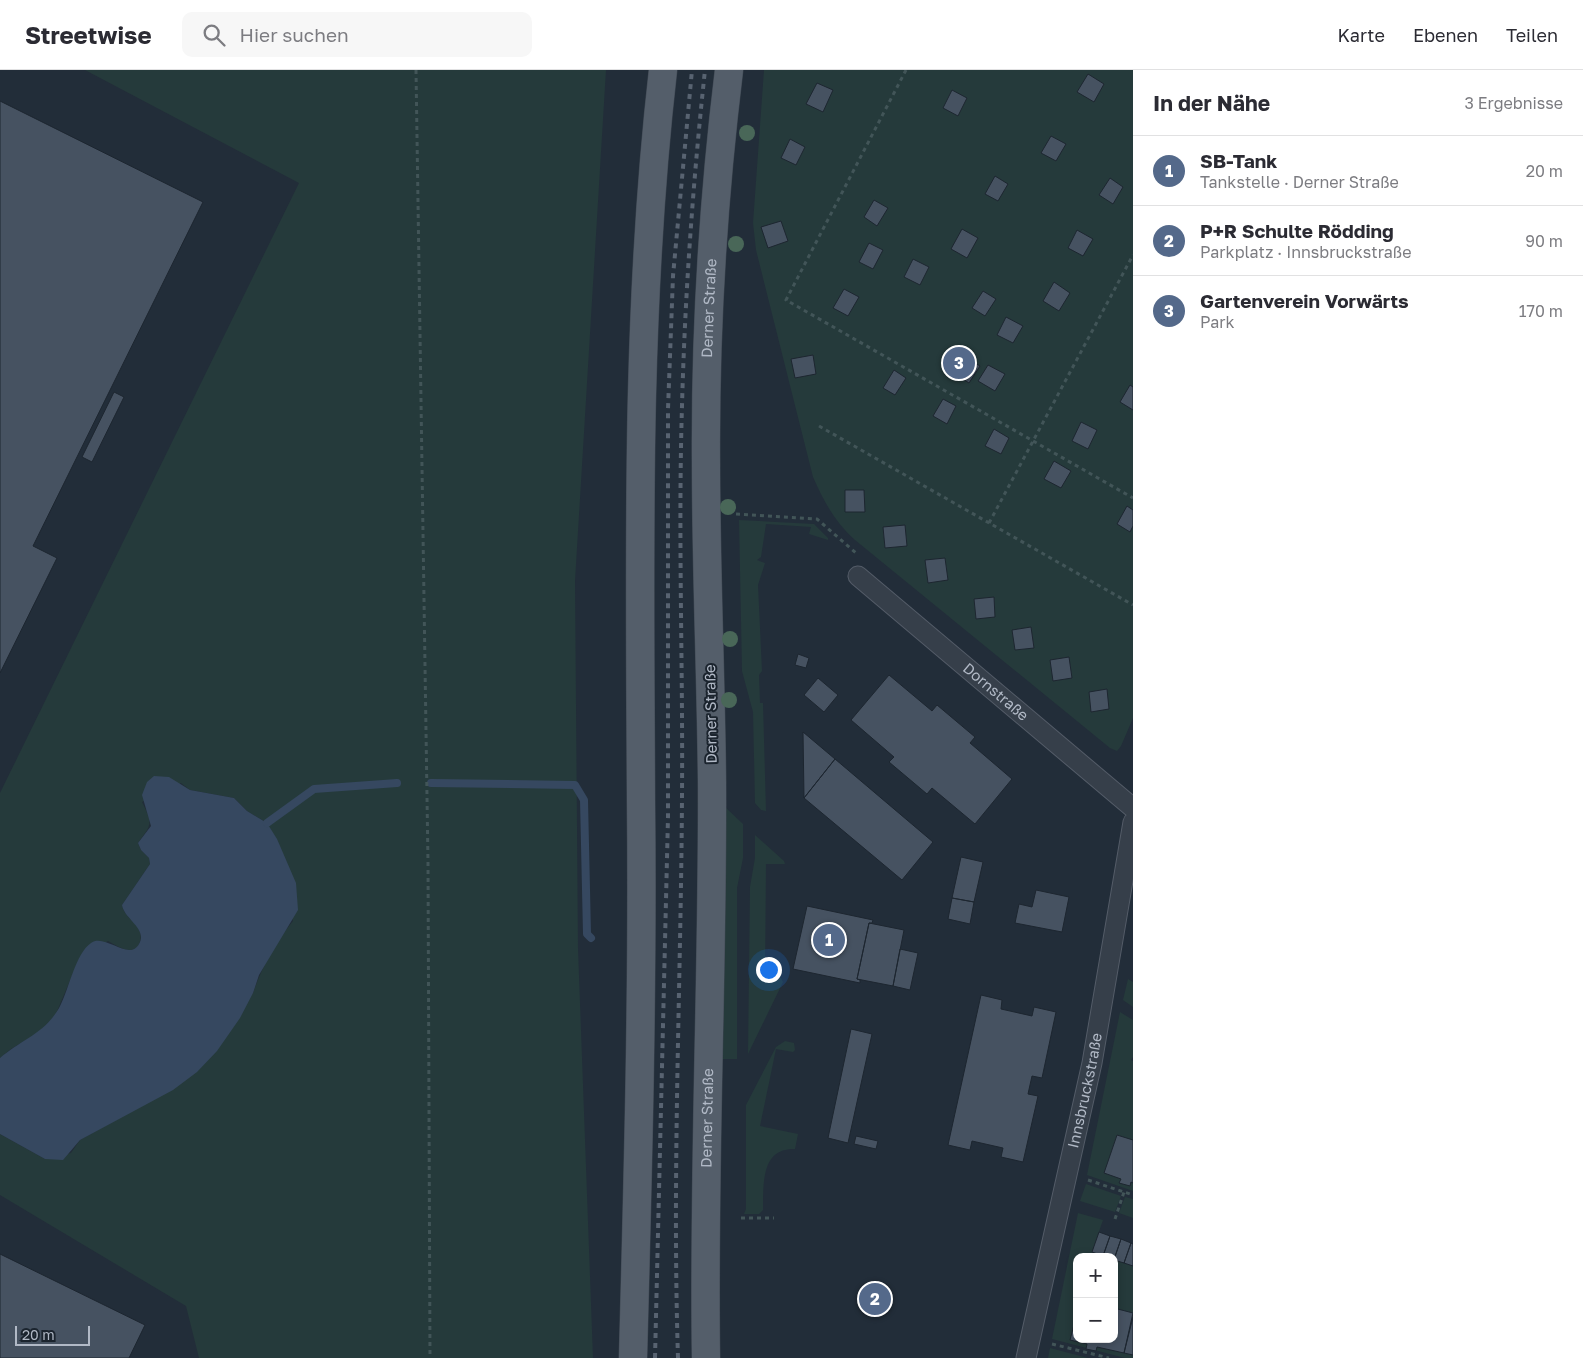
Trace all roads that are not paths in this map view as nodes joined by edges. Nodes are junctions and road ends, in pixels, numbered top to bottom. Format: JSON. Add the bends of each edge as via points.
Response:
{"nodes":[{"id":1,"x":663,"y":70,"type":"edge"},
{"id":2,"x":729,"y":70,"type":"edge"},
{"id":3,"x":858,"y":576,"type":"road end"},
{"id":4,"x":1133,"y":808,"type":"edge"},
{"id":5,"x":1133,"y":822,"type":"edge"},
{"id":6,"x":633,"y":1358,"type":"edge"},
{"id":7,"x":706,"y":1358,"type":"edge"},
{"id":8,"x":1026,"y":1358,"type":"edge"}],
"edges":[{"from":1,"to":6,"type":"main road","via":[[649,214],[638,492],[641,928]]},
{"from":2,"to":7,"type":"main road","name":"Derner Straße","via":[[716,189],[706,462],[712,901]]},
{"from":3,"to":4,"type":"street","name":"Dornstraße"},
{"from":5,"to":8,"type":"street","name":"Innsbruckstraße","via":[[1092,1063]]}]}
